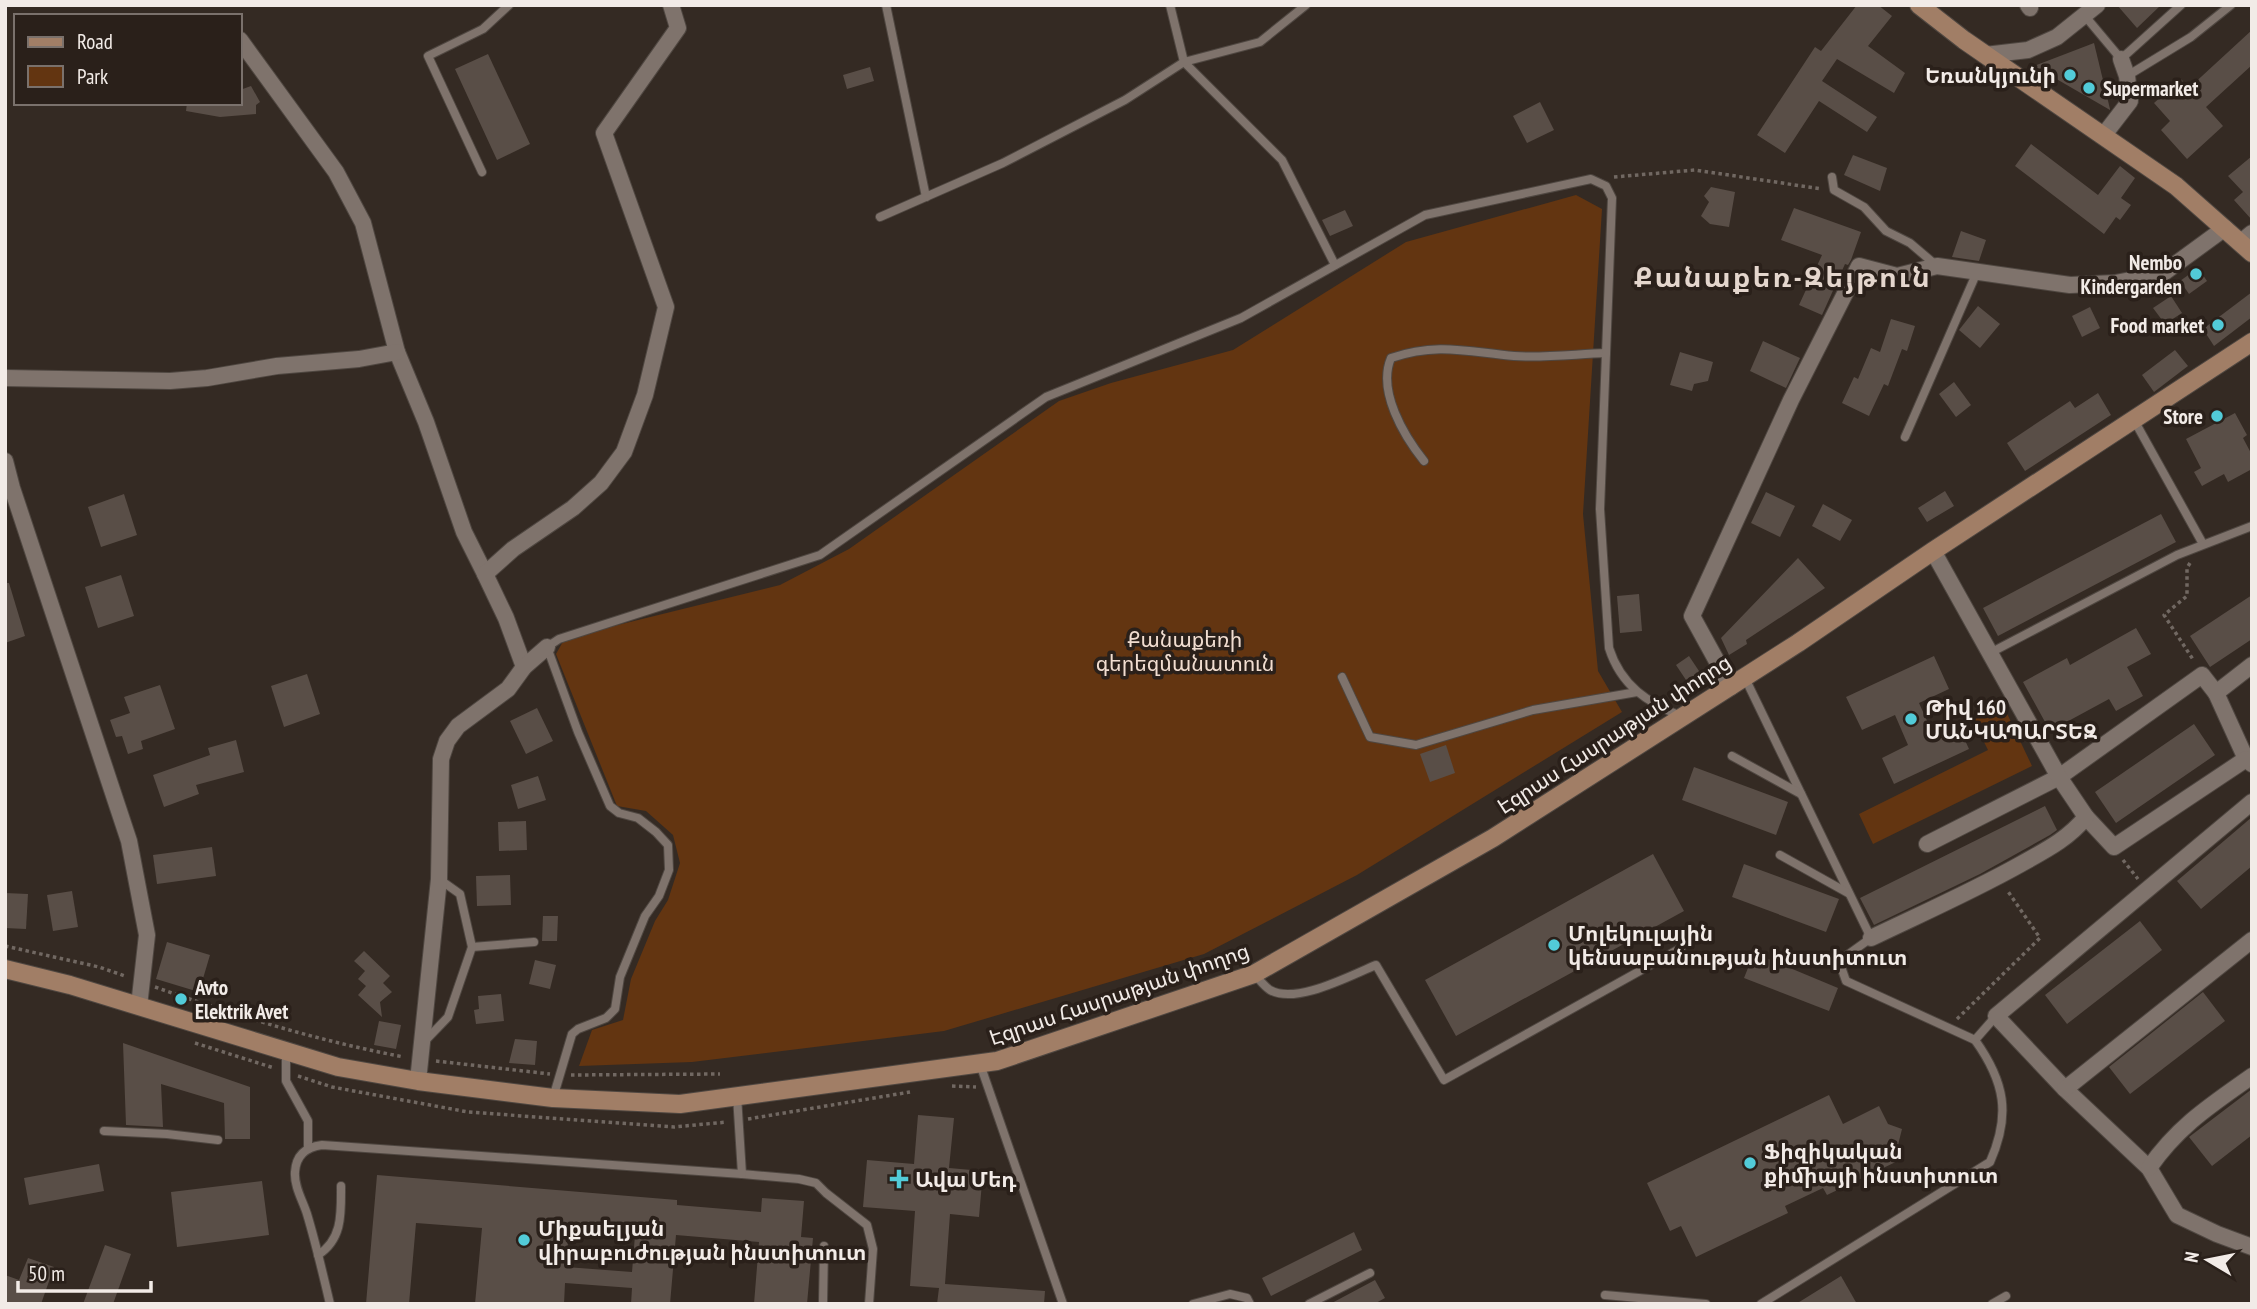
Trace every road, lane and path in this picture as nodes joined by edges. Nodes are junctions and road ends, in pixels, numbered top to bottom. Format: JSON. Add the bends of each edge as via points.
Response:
{"nodes":[{"id":1,"x":509,"y":5,"type":"edge"},
{"id":2,"x":671,"y":5,"type":"edge"},
{"id":3,"x":886,"y":5,"type":"edge"},
{"id":4,"x":1170,"y":5,"type":"edge"},
{"id":5,"x":1306,"y":5,"type":"edge"},
{"id":6,"x":1919,"y":5,"type":"edge"},
{"id":7,"x":2181,"y":5,"type":"edge"},
{"id":8,"x":2231,"y":5,"type":"edge"},
{"id":9,"x":2091,"y":11,"type":"edge"},
{"id":10,"x":242,"y":43,"type":"edge"},
{"id":11,"x":1986,"y":55,"type":"junction"},
{"id":12,"x":2121,"y":59,"type":"junction"},
{"id":13,"x":1184,"y":62,"type":"junction"},
{"id":14,"x":2127,"y":76,"type":"junction"},
{"id":15,"x":2103,"y":136,"type":"junction"},
{"id":16,"x":482,"y":173,"type":"dead end"},
{"id":17,"x":1832,"y":177,"type":"dead end"},
{"id":18,"x":1591,"y":179,"type":"junction"},
{"id":19,"x":1834,"y":190,"type":"junction"},
{"id":20,"x":926,"y":197,"type":"junction"},
{"id":21,"x":880,"y":217,"type":"dead end"},
{"id":22,"x":2225,"y":228,"type":"junction"},
{"id":23,"x":2248,"y":243,"type":"edge"},
{"id":24,"x":1335,"y":265,"type":"junction"},
{"id":25,"x":1937,"y":266,"type":"junction"},
{"id":26,"x":1977,"y":272,"type":"junction"},
{"id":27,"x":2252,"y":342,"type":"edge"},
{"id":28,"x":397,"y":352,"type":"junction"},
{"id":29,"x":1606,"y":353,"type":"junction"},
{"id":30,"x":2252,"y":356,"type":"edge"},
{"id":31,"x":5,"y":378,"type":"edge"},
{"id":32,"x":2137,"y":424,"type":"junction"},
{"id":33,"x":1905,"y":437,"type":"dead end"},
{"id":34,"x":5,"y":461,"type":"edge"},
{"id":35,"x":1424,"y":461,"type":"dead end"},
{"id":36,"x":8,"y":489,"type":"edge"},
{"id":37,"x":2252,"y":526,"type":"edge"},
{"id":38,"x":2203,"y":544,"type":"junction"},
{"id":39,"x":1935,"y":554,"type":"junction"},
{"id":40,"x":485,"y":574,"type":"junction"},
{"id":41,"x":547,"y":648,"type":"junction"},
{"id":42,"x":1990,"y":653,"type":"junction"},
{"id":43,"x":2252,"y":665,"type":"edge"},
{"id":44,"x":524,"y":667,"type":"junction"},
{"id":45,"x":2203,"y":675,"type":"junction"},
{"id":46,"x":1342,"y":677,"type":"dead end"},
{"id":47,"x":1741,"y":683,"type":"junction"},
{"id":48,"x":1637,"y":692,"type":"junction"},
{"id":49,"x":2216,"y":693,"type":"junction"},
{"id":50,"x":1684,"y":717,"type":"junction"},
{"id":51,"x":1732,"y":756,"type":"dead end"},
{"id":52,"x":2249,"y":762,"type":"edge"},
{"id":53,"x":2059,"y":777,"type":"junction"},
{"id":54,"x":1801,"y":794,"type":"junction"},
{"id":55,"x":2252,"y":802,"type":"edge"},
{"id":56,"x":2086,"y":817,"type":"junction"},
{"id":57,"x":1927,"y":844,"type":"dead end"},
{"id":58,"x":2114,"y":847,"type":"junction"},
{"id":59,"x":1780,"y":855,"type":"dead end"},
{"id":60,"x":1998,"y":877,"type":"junction"},
{"id":61,"x":439,"y":879,"type":"junction"},
{"id":62,"x":2145,"y":890,"type":"junction"},
{"id":63,"x":1848,"y":893,"type":"junction"},
{"id":64,"x":1871,"y":938,"type":"junction"},
{"id":65,"x":2252,"y":940,"type":"edge"},
{"id":66,"x":534,"y":942,"type":"dead end"},
{"id":67,"x":5,"y":946,"type":"edge"},
{"id":68,"x":472,"y":947,"type":"junction"},
{"id":69,"x":1681,"y":948,"type":"dead end"},
{"id":70,"x":5,"y":969,"type":"edge"},
{"id":71,"x":5,"y":976,"type":"edge"},
{"id":72,"x":1256,"y":976,"type":"junction"},
{"id":73,"x":142,"y":983,"type":"junction"},
{"id":74,"x":139,"y":1006,"type":"junction"},
{"id":75,"x":1996,"y":1016,"type":"junction"},
{"id":76,"x":1948,"y":1027,"type":"junction"},
{"id":77,"x":1975,"y":1040,"type":"junction"},
{"id":78,"x":423,"y":1043,"type":"junction"},
{"id":79,"x":286,"y":1055,"type":"junction"},
{"id":80,"x":421,"y":1060,"type":"junction"},
{"id":81,"x":720,"y":1074,"type":"dead end"},
{"id":82,"x":983,"y":1074,"type":"junction"},
{"id":83,"x":559,"y":1075,"type":"junction"},
{"id":84,"x":2252,"y":1076,"type":"edge"},
{"id":85,"x":418,"y":1081,"type":"junction"},
{"id":86,"x":947,"y":1086,"type":"dead end"},
{"id":87,"x":2065,"y":1089,"type":"junction"},
{"id":88,"x":920,"y":1091,"type":"dead end"},
{"id":89,"x":552,"y":1098,"type":"junction"},
{"id":90,"x":738,"y":1107,"type":"junction"},
{"id":91,"x":727,"y":1122,"type":"dead end"},
{"id":92,"x":104,"y":1131,"type":"dead end"},
{"id":93,"x":218,"y":1140,"type":"dead end"},
{"id":94,"x":308,"y":1147,"type":"junction"},
{"id":95,"x":2149,"y":1168,"type":"junction"},
{"id":96,"x":742,"y":1174,"type":"junction"},
{"id":97,"x":341,"y":1186,"type":"dead end"},
{"id":98,"x":824,"y":1246,"type":"dead end"},
{"id":99,"x":2252,"y":1247,"type":"edge"},
{"id":100,"x":318,"y":1255,"type":"junction"},
{"id":101,"x":1370,"y":1273,"type":"dead end"},
{"id":102,"x":1605,"y":1295,"type":"dead end"},
{"id":103,"x":2006,"y":1296,"type":"dead end"},
{"id":104,"x":330,"y":1304,"type":"edge"},
{"id":105,"x":823,"y":1304,"type":"edge"},
{"id":106,"x":869,"y":1304,"type":"edge"},
{"id":107,"x":1063,"y":1304,"type":"edge"},
{"id":108,"x":1193,"y":1304,"type":"edge"},
{"id":109,"x":1250,"y":1304,"type":"edge"},
{"id":110,"x":1310,"y":1304,"type":"edge"},
{"id":111,"x":1706,"y":1304,"type":"edge"},
{"id":112,"x":1761,"y":1304,"type":"edge"},
{"id":113,"x":1992,"y":1304,"type":"edge"}],
"edges":[{"from":1,"to":16,"type":"lane","via":[[483,29],[428,56]]},
{"from":2,"to":40,"type":"street","via":[[678,28],[604,133],[666,307],[645,395],[624,452],[601,482]]},
{"from":3,"to":20,"type":"lane"},
{"from":4,"to":13,"type":"lane"},
{"from":5,"to":13,"type":"lane","via":[[1259,42]]},
{"from":6,"to":11,"type":"street"},
{"from":7,"to":12,"type":"lane"},
{"from":8,"to":14,"type":"lane","via":[[2191,37]]},
{"from":9,"to":11,"type":"street","via":[[2057,37],[2028,50]]},
{"from":9,"to":12,"type":"lane"},
{"from":10,"to":28,"type":"street","via":[[336,172],[363,223]]},
{"from":11,"to":15,"type":"street"},
{"from":12,"to":14,"type":"street"},
{"from":13,"to":20,"type":"lane","via":[[1125,100]]},
{"from":13,"to":24,"type":"lane","via":[[1282,160]]},
{"from":14,"to":15,"type":"street","via":[[2130,101]]},
{"from":15,"to":22,"type":"street","via":[[2176,186]]},
{"from":17,"to":19,"type":"lane"},
{"from":18,"to":19,"type":"path","via":[[1695,170]]},
{"from":18,"to":24,"type":"lane","via":[[1425,215]]},
{"from":18,"to":29,"type":"lane","via":[[1606,186],[1612,198]]},
{"from":19,"to":25,"type":"lane","via":[[1864,207],[1886,231],[1910,243]]},
{"from":20,"to":21,"type":"lane"},
{"from":22,"to":23,"type":"street"},
{"from":22,"to":26,"type":"street","via":[[2162,274],[2115,283],[2070,285]]},
{"from":24,"to":41,"type":"lane","via":[[1241,318],[1046,397],[820,555],[559,639]]},
{"from":25,"to":26,"type":"street"},
{"from":25,"to":47,"type":"street","via":[[1897,275],[1858,266],[1791,400],[1692,616]]},
{"from":26,"to":33,"type":"lane"},
{"from":27,"to":32,"type":"street","name":"Էզրաս Հասրաթյան փողոց"},
{"from":28,"to":31,"type":"street","via":[[194,379]]},
{"from":28,"to":40,"type":"street","via":[[464,532]]},
{"from":29,"to":35,"type":"lane","via":[[1516,356],[1432,348],[1391,358],[1387,378],[1394,410]]},
{"from":29,"to":48,"type":"lane","via":[[1600,509],[1609,648],[1615,668]]},
{"from":30,"to":32,"type":"street","name":"Էզրաս Հասրաթյան փողոց"},
{"from":32,"to":38,"type":"lane"},
{"from":32,"to":39,"type":"street","name":"Էզրաս Հասրաթյան փողոց"},
{"from":34,"to":36,"type":"street"},
{"from":36,"to":73,"type":"street","via":[[129,841],[147,935]]},
{"from":37,"to":38,"type":"lane"},
{"from":38,"to":42,"type":"lane"},
{"from":38,"to":45,"type":"path","via":[[2187,568],[2187,596],[2164,615]]},
{"from":39,"to":42,"type":"street"},
{"from":39,"to":47,"type":"street","name":"Էզրաս Հասրաթյան փողոց"},
{"from":40,"to":44,"type":"street"},
{"from":41,"to":44,"type":"street"},
{"from":41,"to":83,"type":"lane","via":[[610,806],[638,818],[668,845],[669,870],[620,977],[615,1009],[606,1018],[575,1030]]},
{"from":42,"to":53,"type":"street"},
{"from":43,"to":49,"type":"street"},
{"from":44,"to":61,"type":"street","via":[[508,689],[458,726],[447,741],[441,759]]},
{"from":45,"to":49,"type":"street"},
{"from":45,"to":53,"type":"street"},
{"from":46,"to":48,"type":"lane","via":[[1370,737],[1416,745],[1533,710]]},
{"from":47,"to":50,"type":"street","name":"Էզրաս Հասրաթյան փողոց"},
{"from":47,"to":54,"type":"lane"},
{"from":47,"to":72,"type":"street","name":"Էզրաս Հասրաթյան փողոց","via":[[1477,857]]},
{"from":48,"to":50,"type":"lane","via":[[1655,706]]},
{"from":49,"to":52,"type":"street"},
{"from":50,"to":72,"type":"street","name":"Էզրաս Հասրաթյան փողոց","via":[[1493,838]]},
{"from":51,"to":54,"type":"lane"},
{"from":52,"to":58,"type":"street"},
{"from":53,"to":56,"type":"street"},
{"from":53,"to":57,"type":"street"},
{"from":54,"to":63,"type":"lane"},
{"from":55,"to":62,"type":"street"},
{"from":56,"to":58,"type":"street"},
{"from":56,"to":60,"type":"street","via":[[2063,841]]},
{"from":58,"to":62,"type":"path"},
{"from":59,"to":63,"type":"lane"},
{"from":60,"to":64,"type":"street"},
{"from":60,"to":76,"type":"path","via":[[2040,938]]},
{"from":61,"to":68,"type":"lane","via":[[460,894]]},
{"from":61,"to":78,"type":"street"},
{"from":62,"to":75,"type":"street"},
{"from":63,"to":64,"type":"lane"},
{"from":64,"to":76,"type":"lane","via":[[1839,961],[1846,981]]},
{"from":65,"to":87,"type":"street"},
{"from":66,"to":68,"type":"lane"},
{"from":67,"to":73,"type":"path","via":[[99,967]]},
{"from":68,"to":78,"type":"lane","via":[[448,1017]]},
{"from":69,"to":72,"type":"lane","via":[[1444,1080],[1376,965],[1310,991],[1287,995],[1270,990]]},
{"from":70,"to":74,"type":"street","name":"Էզրաս Հասրաթյան փողոց"},
{"from":71,"to":79,"type":"street","name":"Էզրաս Հասրաթյան փողոց"},
{"from":72,"to":82,"type":"street","name":"Էզրաս Հասրաթյան փողոց","via":[[997,1061]]},
{"from":73,"to":74,"type":"street"},
{"from":73,"to":80,"type":"path","via":[[272,1026]]},
{"from":74,"to":79,"type":"street","name":"Էզրաս Հասրաթյան փողոց"},
{"from":75,"to":77,"type":"lane"},
{"from":75,"to":87,"type":"street"},
{"from":76,"to":77,"type":"lane"},
{"from":77,"to":112,"type":"lane","via":[[1992,1064],[2000,1090],[2000,1138],[1990,1162]]},
{"from":78,"to":80,"type":"street"},
{"from":79,"to":85,"type":"street","name":"Էզրաս Հասրաթյան փողոց"},
{"from":79,"to":90,"type":"street","name":"Էզրաս Հասրաթյան փողոց","via":[[338,1076],[552,1105],[682,1111]]},
{"from":79,"to":94,"type":"lane","via":[[286,1081],[308,1121]]},
{"from":80,"to":83,"type":"path"},
{"from":80,"to":85,"type":"street"},
{"from":81,"to":83,"type":"path"},
{"from":82,"to":86,"type":"path"},
{"from":82,"to":90,"type":"street","name":"Էզրաս Հասրաթյան փողոց"},
{"from":82,"to":107,"type":"lane"},
{"from":83,"to":89,"type":"lane"},
{"from":84,"to":95,"type":"street","via":[[2183,1126]]},
{"from":85,"to":89,"type":"street","name":"Էզրաս Հասրաթյան փողոց"},
{"from":87,"to":95,"type":"street"},
{"from":88,"to":90,"type":"path"},
{"from":89,"to":90,"type":"street","name":"Էզրաս Հասրաթյան փողոց"},
{"from":90,"to":91,"type":"path"},
{"from":90,"to":96,"type":"lane"},
{"from":92,"to":93,"type":"lane"},
{"from":94,"to":96,"type":"lane"},
{"from":94,"to":100,"type":"lane","via":[[297,1164],[296,1183]]},
{"from":95,"to":99,"type":"street","via":[[2177,1215]]},
{"from":96,"to":106,"type":"lane","via":[[816,1183],[867,1224],[873,1249]]},
{"from":97,"to":100,"type":"lane","via":[[338,1232],[331,1247]]},
{"from":98,"to":105,"type":"lane"},
{"from":100,"to":104,"type":"lane"},
{"from":101,"to":110,"type":"lane"},
{"from":102,"to":111,"type":"lane"},
{"from":103,"to":113,"type":"lane"},
{"from":108,"to":109,"type":"lane","via":[[1230,1294],[1247,1298]]}]}
